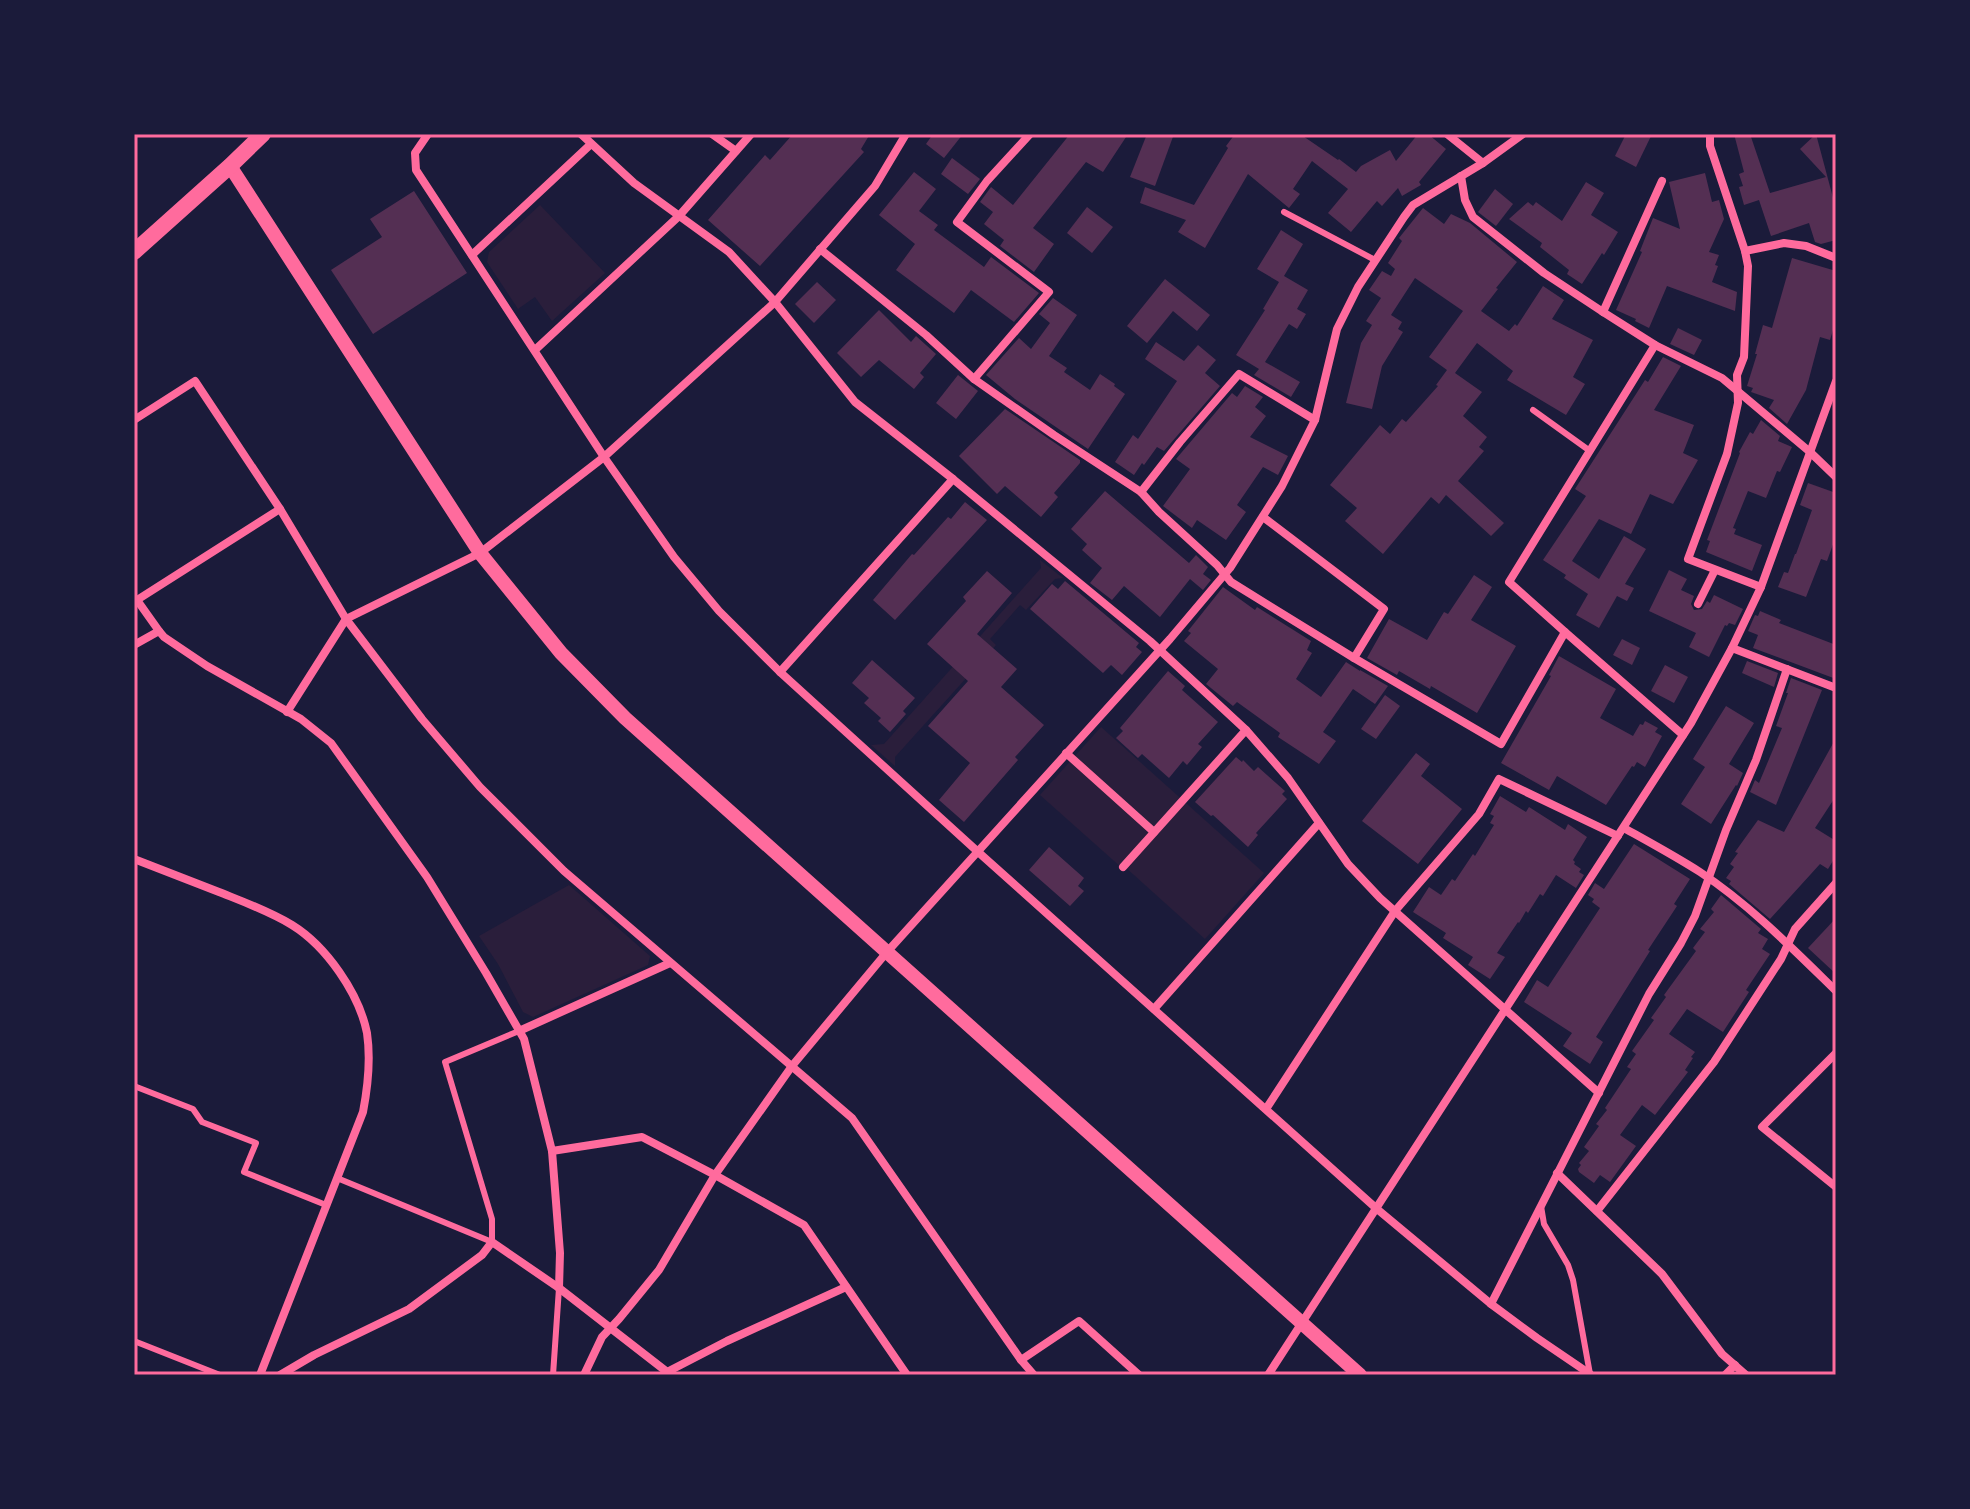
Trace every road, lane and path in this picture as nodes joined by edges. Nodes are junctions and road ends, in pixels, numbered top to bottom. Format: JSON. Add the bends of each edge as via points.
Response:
{"nodes":[{"id":1,"x":263,"y":134,"type":"edge"},
{"id":2,"x":428,"y":134,"type":"edge"},
{"id":3,"x":581,"y":134,"type":"edge"},
{"id":4,"x":712,"y":134,"type":"edge"},
{"id":5,"x":751,"y":134,"type":"edge"},
{"id":6,"x":906,"y":134,"type":"edge"},
{"id":7,"x":1030,"y":134,"type":"edge"},
{"id":8,"x":1447,"y":134,"type":"edge"},
{"id":9,"x":1523,"y":134,"type":"edge"},
{"id":10,"x":1710,"y":134,"type":"edge"},
{"id":11,"x":591,"y":144,"type":"junction"},
{"id":12,"x":736,"y":151,"type":"junction"},
{"id":13,"x":1483,"y":163,"type":"junction"},
{"id":14,"x":230,"y":166,"type":"junction"},
{"id":15,"x":1461,"y":176,"type":"junction"},
{"id":16,"x":1662,"y":181,"type":"dead end"},
{"id":17,"x":1284,"y":212,"type":"dead end"},
{"id":18,"x":679,"y":216,"type":"junction"},
{"id":19,"x":820,"y":249,"type":"junction"},
{"id":20,"x":1745,"y":251,"type":"junction"},
{"id":21,"x":134,"y":252,"type":"edge"},
{"id":22,"x":472,"y":255,"type":"junction"},
{"id":23,"x":1836,"y":258,"type":"edge"},
{"id":24,"x":1375,"y":260,"type":"junction"},
{"id":25,"x":775,"y":302,"type":"junction"},
{"id":26,"x":1603,"y":312,"type":"junction"},
{"id":27,"x":1655,"y":345,"type":"junction"},
{"id":28,"x":535,"y":350,"type":"junction"},
{"id":29,"x":974,"y":379,"type":"junction"},
{"id":30,"x":1836,"y":381,"type":"edge"},
{"id":31,"x":1738,"y":391,"type":"junction"},
{"id":32,"x":1533,"y":410,"type":"dead end"},
{"id":33,"x":134,"y":420,"type":"edge"},
{"id":34,"x":1315,"y":420,"type":"junction"},
{"id":35,"x":1590,"y":451,"type":"junction"},
{"id":36,"x":1810,"y":452,"type":"junction"},
{"id":37,"x":604,"y":457,"type":"junction"},
{"id":38,"x":1836,"y":477,"type":"edge"},
{"id":39,"x":953,"y":479,"type":"junction"},
{"id":40,"x":1141,"y":492,"type":"junction"},
{"id":41,"x":280,"y":509,"type":"junction"},
{"id":42,"x":1263,"y":517,"type":"junction"},
{"id":43,"x":480,"y":553,"type":"junction"},
{"id":44,"x":1715,"y":570,"type":"junction"},
{"id":45,"x":1225,"y":575,"type":"junction"},
{"id":46,"x":1761,"y":587,"type":"junction"},
{"id":47,"x":135,"y":600,"type":"edge"},
{"id":48,"x":1698,"y":604,"type":"dead end"},
{"id":49,"x":346,"y":619,"type":"junction"},
{"id":50,"x":159,"y":631,"type":"junction"},
{"id":51,"x":1565,"y":632,"type":"junction"},
{"id":52,"x":134,"y":645,"type":"edge"},
{"id":53,"x":1732,"y":648,"type":"junction"},
{"id":54,"x":1160,"y":650,"type":"junction"},
{"id":55,"x":1354,"y":658,"type":"junction"},
{"id":56,"x":1787,"y":669,"type":"junction"},
{"id":57,"x":780,"y":672,"type":"junction"},
{"id":58,"x":1836,"y":688,"type":"edge"},
{"id":59,"x":287,"y":712,"type":"junction"},
{"id":60,"x":1246,"y":730,"type":"junction"},
{"id":61,"x":1683,"y":735,"type":"junction"},
{"id":62,"x":1066,"y":753,"type":"junction"},
{"id":63,"x":1319,"y":823,"type":"junction"},
{"id":64,"x":1154,"y":832,"type":"junction"},
{"id":65,"x":1621,"y":832,"type":"junction"},
{"id":66,"x":977,"y":851,"type":"junction"},
{"id":67,"x":134,"y":859,"type":"edge"},
{"id":68,"x":1123,"y":867,"type":"dead end"},
{"id":69,"x":1709,"y":879,"type":"junction"},
{"id":70,"x":1836,"y":883,"type":"edge"},
{"id":71,"x":1395,"y":911,"type":"junction"},
{"id":72,"x":1788,"y":944,"type":"junction"},
{"id":73,"x":887,"y":952,"type":"junction"},
{"id":74,"x":670,"y":963,"type":"junction"},
{"id":75,"x":1836,"y":991,"type":"edge"},
{"id":76,"x":1154,"y":1009,"type":"junction"},
{"id":77,"x":1505,"y":1011,"type":"junction"},
{"id":78,"x":519,"y":1031,"type":"junction"},
{"id":79,"x":1836,"y":1053,"type":"edge"},
{"id":80,"x":792,"y":1066,"type":"junction"},
{"id":81,"x":134,"y":1086,"type":"edge"},
{"id":82,"x":1599,"y":1093,"type":"junction"},
{"id":83,"x":1266,"y":1109,"type":"junction"},
{"id":84,"x":552,"y":1151,"type":"junction"},
{"id":85,"x":1557,"y":1173,"type":"junction"},
{"id":86,"x":715,"y":1175,"type":"junction"},
{"id":87,"x":337,"y":1178,"type":"junction"},
{"id":88,"x":1836,"y":1187,"type":"edge"},
{"id":89,"x":326,"y":1205,"type":"junction"},
{"id":90,"x":1541,"y":1206,"type":"junction"},
{"id":91,"x":1377,"y":1209,"type":"junction"},
{"id":92,"x":1597,"y":1211,"type":"junction"},
{"id":93,"x":492,"y":1242,"type":"junction"},
{"id":94,"x":846,"y":1287,"type":"junction"},
{"id":95,"x":559,"y":1288,"type":"junction"},
{"id":96,"x":1491,"y":1304,"type":"junction"},
{"id":97,"x":1302,"y":1324,"type":"junction"},
{"id":98,"x":610,"y":1329,"type":"junction"},
{"id":99,"x":134,"y":1341,"type":"edge"},
{"id":100,"x":1021,"y":1360,"type":"junction"},
{"id":101,"x":1735,"y":1365,"type":"junction"},
{"id":102,"x":669,"y":1374,"type":"edge"},
{"id":103,"x":1590,"y":1374,"type":"edge"},
{"id":104,"x":220,"y":1375,"type":"edge"},
{"id":105,"x":260,"y":1375,"type":"edge"},
{"id":106,"x":280,"y":1375,"type":"edge"},
{"id":107,"x":553,"y":1375,"type":"edge"},
{"id":108,"x":584,"y":1375,"type":"edge"},
{"id":109,"x":907,"y":1375,"type":"edge"},
{"id":110,"x":1034,"y":1375,"type":"edge"},
{"id":111,"x":1139,"y":1375,"type":"edge"},
{"id":112,"x":1268,"y":1375,"type":"edge"},
{"id":113,"x":1360,"y":1375,"type":"edge"},
{"id":114,"x":1725,"y":1375,"type":"edge"},
{"id":115,"x":1746,"y":1375,"type":"edge"}],
"edges":[{"from":1,"to":14,"type":"main road"},
{"from":2,"to":22,"type":"street","via":[[415,153],[416,170]]},
{"from":3,"to":11,"type":"street"},
{"from":4,"to":12,"type":"street"},
{"from":5,"to":12,"type":"street"},
{"from":6,"to":19,"type":"street","via":[[875,186]]},
{"from":7,"to":29,"type":"street","via":[[957,222],[1049,292]]},
{"from":8,"to":13,"type":"street"},
{"from":9,"to":13,"type":"street"},
{"from":10,"to":20,"type":"street"},
{"from":11,"to":18,"type":"street"},
{"from":11,"to":22,"type":"street"},
{"from":12,"to":18,"type":"street"},
{"from":13,"to":15,"type":"street"},
{"from":14,"to":21,"type":"main road"},
{"from":14,"to":43,"type":"street"},
{"from":15,"to":24,"type":"street","via":[[1413,205]]},
{"from":15,"to":26,"type":"street","via":[[1473,217]]},
{"from":16,"to":26,"type":"street"},
{"from":17,"to":24,"type":"lane"},
{"from":18,"to":25,"type":"street","via":[[729,252]]},
{"from":18,"to":28,"type":"street"},
{"from":19,"to":25,"type":"street"},
{"from":19,"to":29,"type":"street"},
{"from":20,"to":23,"type":"street","via":[[1784,243]]},
{"from":20,"to":31,"type":"street","via":[[1744,357]]},
{"from":22,"to":28,"type":"street"},
{"from":24,"to":34,"type":"street","via":[[1337,329]]},
{"from":25,"to":37,"type":"street"},
{"from":25,"to":39,"type":"street","via":[[855,402]]},
{"from":26,"to":27,"type":"street"},
{"from":27,"to":31,"type":"street"},
{"from":27,"to":35,"type":"street"},
{"from":28,"to":37,"type":"street"},
{"from":29,"to":40,"type":"street"},
{"from":30,"to":36,"type":"street"},
{"from":31,"to":36,"type":"street"},
{"from":31,"to":44,"type":"street","via":[[1727,454],[1688,559]]},
{"from":32,"to":35,"type":"lane"},
{"from":33,"to":41,"type":"street","via":[[195,381]]},
{"from":34,"to":40,"type":"street","via":[[1239,374]]},
{"from":34,"to":42,"type":"street"},
{"from":35,"to":51,"type":"street","via":[[1509,582]]},
{"from":36,"to":38,"type":"street"},
{"from":36,"to":46,"type":"street"},
{"from":37,"to":43,"type":"street"},
{"from":37,"to":57,"type":"street","via":[[674,557]]},
{"from":39,"to":54,"type":"street"},
{"from":39,"to":57,"type":"street"},
{"from":40,"to":45,"type":"street"},
{"from":41,"to":47,"type":"street"},
{"from":41,"to":49,"type":"street"},
{"from":42,"to":45,"type":"street"},
{"from":42,"to":55,"type":"street","via":[[1384,609]]},
{"from":43,"to":49,"type":"street"},
{"from":43,"to":73,"type":"street","via":[[561,653],[625,718]]},
{"from":44,"to":46,"type":"street"},
{"from":44,"to":48,"type":"street"},
{"from":45,"to":54,"type":"street"},
{"from":45,"to":55,"type":"street"},
{"from":46,"to":53,"type":"street"},
{"from":47,"to":50,"type":"street"},
{"from":49,"to":59,"type":"street"},
{"from":49,"to":74,"type":"street","via":[[480,787],[564,871]]},
{"from":50,"to":52,"type":"street"},
{"from":50,"to":59,"type":"street"},
{"from":51,"to":55,"type":"street","via":[[1501,744]]},
{"from":51,"to":61,"type":"street"},
{"from":53,"to":56,"type":"street"},
{"from":53,"to":61,"type":"street"},
{"from":54,"to":60,"type":"street"},
{"from":54,"to":62,"type":"street"},
{"from":56,"to":58,"type":"street"},
{"from":56,"to":69,"type":"street"},
{"from":57,"to":66,"type":"street"},
{"from":59,"to":78,"type":"street","via":[[331,743],[427,877]]},
{"from":60,"to":63,"type":"street"},
{"from":60,"to":64,"type":"street"},
{"from":61,"to":65,"type":"street"},
{"from":62,"to":64,"type":"street"},
{"from":62,"to":66,"type":"street"},
{"from":63,"to":71,"type":"street","via":[[1348,864]]},
{"from":63,"to":76,"type":"street"},
{"from":64,"to":68,"type":"street"},
{"from":65,"to":69,"type":"street"},
{"from":65,"to":71,"type":"street","via":[[1499,779],[1479,814]]},
{"from":65,"to":77,"type":"street"},
{"from":66,"to":73,"type":"street"},
{"from":66,"to":76,"type":"street"},
{"from":67,"to":87,"type":"street","via":[[293,925],[321,949],[345,982],[366,1032],[368,1086]]},
{"from":69,"to":72,"type":"street"},
{"from":69,"to":82,"type":"street","via":[[1687,932]]},
{"from":70,"to":72,"type":"street"},
{"from":71,"to":77,"type":"street"},
{"from":71,"to":83,"type":"street"},
{"from":72,"to":75,"type":"street"},
{"from":72,"to":92,"type":"street","via":[[1714,1062]]},
{"from":73,"to":80,"type":"street"},
{"from":73,"to":97,"type":"street"},
{"from":74,"to":78,"type":"street"},
{"from":74,"to":80,"type":"street"},
{"from":76,"to":83,"type":"street"},
{"from":77,"to":82,"type":"street"},
{"from":77,"to":91,"type":"street"},
{"from":78,"to":84,"type":"street"},
{"from":78,"to":93,"type":"lane","via":[[445,1062],[492,1219]]},
{"from":79,"to":88,"type":"street","via":[[1762,1127]]},
{"from":80,"to":86,"type":"street"},
{"from":80,"to":100,"type":"street","via":[[852,1118]]},
{"from":81,"to":89,"type":"lane","via":[[193,1109],[202,1122],[256,1143],[244,1172]]},
{"from":82,"to":85,"type":"street"},
{"from":83,"to":91,"type":"street"},
{"from":84,"to":86,"type":"street","via":[[642,1137]]},
{"from":84,"to":95,"type":"street"},
{"from":85,"to":90,"type":"street"},
{"from":85,"to":92,"type":"street"},
{"from":86,"to":94,"type":"street","via":[[804,1225]]},
{"from":86,"to":98,"type":"street","via":[[659,1270]]},
{"from":87,"to":89,"type":"street"},
{"from":87,"to":93,"type":"lane"},
{"from":89,"to":105,"type":"street"},
{"from":90,"to":96,"type":"street"},
{"from":90,"to":103,"type":"lane","via":[[1544,1224],[1573,1280]]},
{"from":91,"to":96,"type":"street"},
{"from":91,"to":97,"type":"street"},
{"from":92,"to":101,"type":"street","via":[[1662,1274]]},
{"from":93,"to":95,"type":"street"},
{"from":93,"to":106,"type":"street","via":[[409,1309]]},
{"from":94,"to":102,"type":"street","via":[[727,1341]]},
{"from":94,"to":109,"type":"street"},
{"from":95,"to":98,"type":"street"},
{"from":95,"to":107,"type":"lane"},
{"from":96,"to":103,"type":"street"},
{"from":97,"to":112,"type":"street"},
{"from":97,"to":113,"type":"street"},
{"from":98,"to":102,"type":"street"},
{"from":98,"to":108,"type":"street"},
{"from":99,"to":104,"type":"lane"},
{"from":100,"to":110,"type":"street"},
{"from":100,"to":111,"type":"street","via":[[1079,1321]]},
{"from":101,"to":114,"type":"street"},
{"from":101,"to":115,"type":"street"}]}
